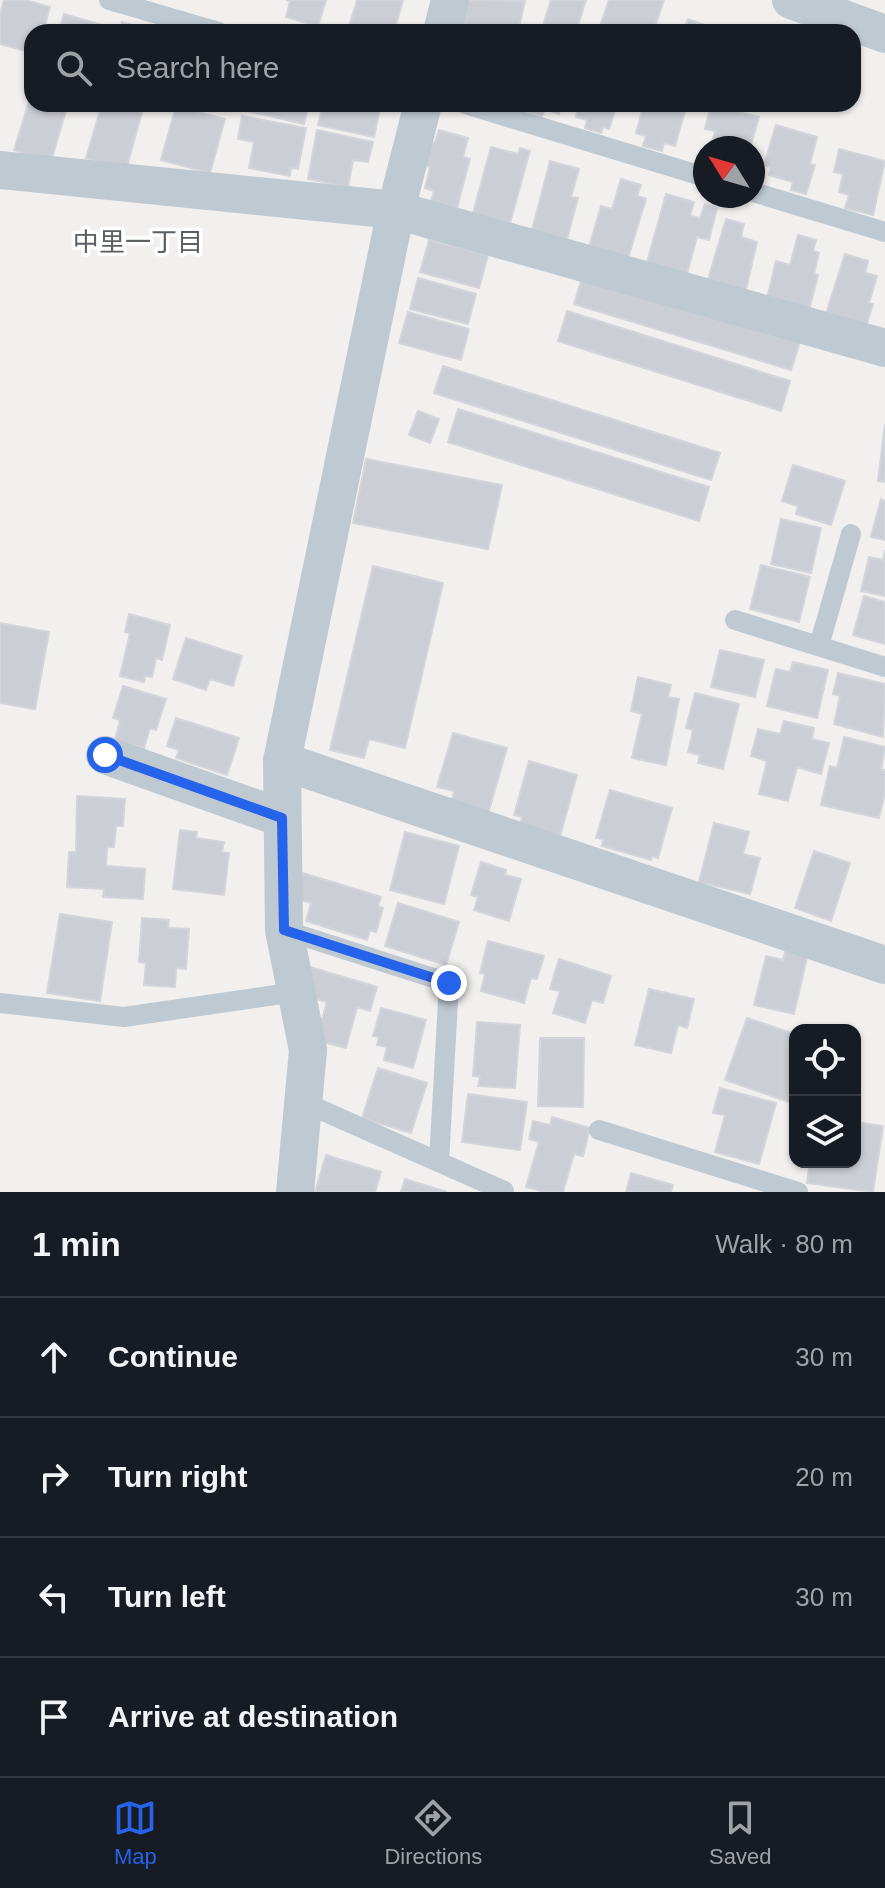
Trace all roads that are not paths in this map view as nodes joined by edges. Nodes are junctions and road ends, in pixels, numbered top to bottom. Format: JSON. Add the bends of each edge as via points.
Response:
{"nodes":[{"id":1,"x":109,"y":0,"type":"edge"},
{"id":2,"x":450,"y":0,"type":"edge"},
{"id":3,"x":791,"y":0,"type":"edge"},
{"id":4,"x":192,"y":24,"type":"edge"},
{"id":5,"x":444,"y":24,"type":"edge"},
{"id":6,"x":857,"y":24,"type":"edge"},
{"id":7,"x":861,"y":25,"type":"edge"},
{"id":8,"x":885,"y":34,"type":"edge"},
{"id":9,"x":421,"y":112,"type":"edge"},
{"id":10,"x":491,"y":112,"type":"edge"},
{"id":11,"x":0,"y":170,"type":"edge"},
{"id":12,"x":693,"y":173,"type":"edge"},
{"id":13,"x":765,"y":196,"type":"edge"},
{"id":14,"x":396,"y":210,"type":"junction"},
{"id":15,"x":885,"y":232,"type":"edge"},
{"id":16,"x":885,"y":348,"type":"edge"},
{"id":17,"x":851,"y":534,"type":"dead end"},
{"id":18,"x":735,"y":620,"type":"dead end"},
{"id":19,"x":819,"y":646,"type":"junction"},
{"id":20,"x":885,"y":667,"type":"edge"},
{"id":21,"x":105,"y":755,"type":"dead end"},
{"id":22,"x":282,"y":761,"type":"junction"},
{"id":23,"x":282,"y":818,"type":"junction"},
{"id":24,"x":284,"y":930,"type":"junction"},
{"id":25,"x":885,"y":965,"type":"edge"},
{"id":26,"x":296,"y":992,"type":"junction"},
{"id":27,"x":0,"y":1003,"type":"edge"},
{"id":28,"x":303,"y":1102,"type":"junction"},
{"id":29,"x":599,"y":1130,"type":"dead end"},
{"id":30,"x":439,"y":1162,"type":"junction"},
{"id":31,"x":504,"y":1191,"type":"edge"},
{"id":32,"x":295,"y":1192,"type":"edge"},
{"id":33,"x":798,"y":1192,"type":"edge"}],
"edges":[{"from":1,"to":4,"type":"lane"},
{"from":2,"to":5,"type":"street"},
{"from":3,"to":6,"type":"street"},
{"from":7,"to":8,"type":"street"},
{"from":9,"to":14,"type":"street"},
{"from":10,"to":12,"type":"lane"},
{"from":11,"to":14,"type":"street"},
{"from":13,"to":15,"type":"lane"},
{"from":14,"to":16,"type":"street"},
{"from":14,"to":22,"type":"street"},
{"from":17,"to":19,"type":"lane"},
{"from":18,"to":19,"type":"lane"},
{"from":19,"to":20,"type":"lane"},
{"from":21,"to":23,"type":"street"},
{"from":22,"to":23,"type":"street"},
{"from":22,"to":25,"type":"street"},
{"from":23,"to":24,"type":"street"},
{"from":24,"to":26,"type":"street"},
{"from":24,"to":30,"type":"lane","via":[[449,983]]},
{"from":26,"to":27,"type":"lane","via":[[124,1017]]},
{"from":26,"to":28,"type":"street","via":[[308,1050]]},
{"from":28,"to":30,"type":"lane"},
{"from":28,"to":32,"type":"street"},
{"from":29,"to":33,"type":"lane"},
{"from":30,"to":31,"type":"lane"}]}
